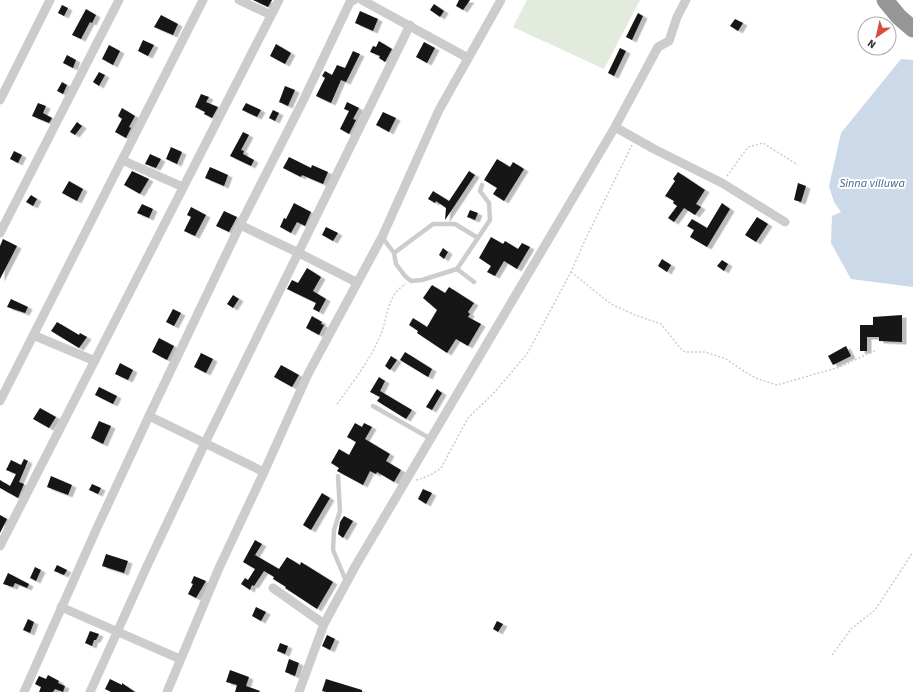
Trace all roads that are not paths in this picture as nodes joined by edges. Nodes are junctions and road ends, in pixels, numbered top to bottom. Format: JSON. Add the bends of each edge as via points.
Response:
{"nodes":[{"id":1,"x":50,"y":0,"type":"edge"},
{"id":2,"x":119,"y":0,"type":"edge"},
{"id":3,"x":203,"y":0,"type":"edge"},
{"id":4,"x":239,"y":0,"type":"edge"},
{"id":5,"x":279,"y":0,"type":"edge"},
{"id":6,"x":354,"y":0,"type":"edge"},
{"id":7,"x":362,"y":0,"type":"edge"},
{"id":8,"x":501,"y":0,"type":"edge"},
{"id":9,"x":686,"y":0,"type":"edge"},
{"id":10,"x":885,"y":0,"type":"edge"},
{"id":11,"x":271,"y":15,"type":"junction"},
{"id":12,"x":410,"y":25,"type":"junction"},
{"id":13,"x":913,"y":29,"type":"edge"},
{"id":14,"x":468,"y":58,"type":"junction"},
{"id":15,"x":0,"y":100,"type":"edge"},
{"id":16,"x":615,"y":127,"type":"junction"},
{"id":17,"x":122,"y":160,"type":"junction"},
{"id":18,"x":482,"y":185,"type":"dead end"},
{"id":19,"x":183,"y":187,"type":"junction"},
{"id":20,"x":785,"y":222,"type":"dead end"},
{"id":21,"x":240,"y":225,"type":"junction"},
{"id":22,"x":0,"y":233,"type":"edge"},
{"id":23,"x":382,"y":237,"type":"junction"},
{"id":24,"x":478,"y":238,"type":"junction"},
{"id":25,"x":299,"y":253,"type":"junction"},
{"id":26,"x":394,"y":253,"type":"junction"},
{"id":27,"x":457,"y":269,"type":"junction"},
{"id":28,"x":356,"y":282,"type":"junction"},
{"id":29,"x":474,"y":282,"type":"dead end"},
{"id":30,"x":33,"y":334,"type":"junction"},
{"id":31,"x":94,"y":362,"type":"junction"},
{"id":32,"x":0,"y":401,"type":"edge"},
{"id":33,"x":373,"y":406,"type":"dead end"},
{"id":34,"x":149,"y":416,"type":"junction"},
{"id":35,"x":431,"y":439,"type":"junction"},
{"id":36,"x":205,"y":443,"type":"junction"},
{"id":37,"x":264,"y":472,"type":"junction"},
{"id":38,"x":338,"y":476,"type":"dead end"},
{"id":39,"x":3,"y":534,"type":"edge"},
{"id":40,"x":0,"y":546,"type":"edge"},
{"id":41,"x":347,"y":582,"type":"junction"},
{"id":42,"x":273,"y":588,"type":"dead end"},
{"id":43,"x":61,"y":607,"type":"junction"},
{"id":44,"x":324,"y":624,"type":"junction"},
{"id":45,"x":118,"y":631,"type":"junction"},
{"id":46,"x":180,"y":659,"type":"junction"},
{"id":47,"x":24,"y":692,"type":"edge"},
{"id":48,"x":90,"y":692,"type":"edge"},
{"id":49,"x":167,"y":692,"type":"edge"},
{"id":50,"x":299,"y":692,"type":"edge"}],
"edges":[{"from":1,"to":15,"type":"street"},
{"from":2,"to":22,"type":"street"},
{"from":3,"to":17,"type":"street"},
{"from":4,"to":11,"type":"street"},
{"from":5,"to":11,"type":"street"},
{"from":6,"to":21,"type":"street","via":[[350,2]]},
{"from":7,"to":12,"type":"street"},
{"from":8,"to":14,"type":"street"},
{"from":9,"to":16,"type":"street","via":[[669,42],[658,47]]},
{"from":10,"to":13,"type":"highway"},
{"from":11,"to":19,"type":"street"},
{"from":12,"to":14,"type":"street"},
{"from":12,"to":25,"type":"street"},
{"from":14,"to":23,"type":"street","via":[[439,110]]},
{"from":16,"to":20,"type":"street","via":[[722,183]]},
{"from":16,"to":35,"type":"street"},
{"from":17,"to":19,"type":"street"},
{"from":17,"to":30,"type":"street"},
{"from":18,"to":24,"type":"lane","via":[[480,191],[489,203],[490,220]]},
{"from":19,"to":31,"type":"street"},
{"from":21,"to":25,"type":"street"},
{"from":21,"to":34,"type":"street"},
{"from":23,"to":26,"type":"lane"},
{"from":23,"to":28,"type":"street"},
{"from":24,"to":26,"type":"lane","via":[[455,224],[433,224]]},
{"from":24,"to":27,"type":"lane"},
{"from":25,"to":28,"type":"street"},
{"from":25,"to":36,"type":"street"},
{"from":26,"to":27,"type":"lane","via":[[396,264],[411,281]]},
{"from":27,"to":29,"type":"lane"},
{"from":28,"to":37,"type":"street","via":[[308,374]]},
{"from":30,"to":31,"type":"street"},
{"from":30,"to":32,"type":"street"},
{"from":31,"to":39,"type":"street"},
{"from":33,"to":35,"type":"lane"},
{"from":34,"to":36,"type":"street"},
{"from":34,"to":43,"type":"street"},
{"from":35,"to":41,"type":"street"},
{"from":36,"to":37,"type":"street"},
{"from":36,"to":45,"type":"street"},
{"from":37,"to":46,"type":"street"},
{"from":38,"to":41,"type":"lane","via":[[340,511],[334,530],[333,550]]},
{"from":39,"to":40,"type":"street"},
{"from":41,"to":44,"type":"street"},
{"from":42,"to":44,"type":"street"},
{"from":43,"to":45,"type":"street"},
{"from":43,"to":47,"type":"street"},
{"from":44,"to":50,"type":"street"},
{"from":45,"to":46,"type":"street"},
{"from":45,"to":48,"type":"street"},
{"from":46,"to":49,"type":"street"}]}
